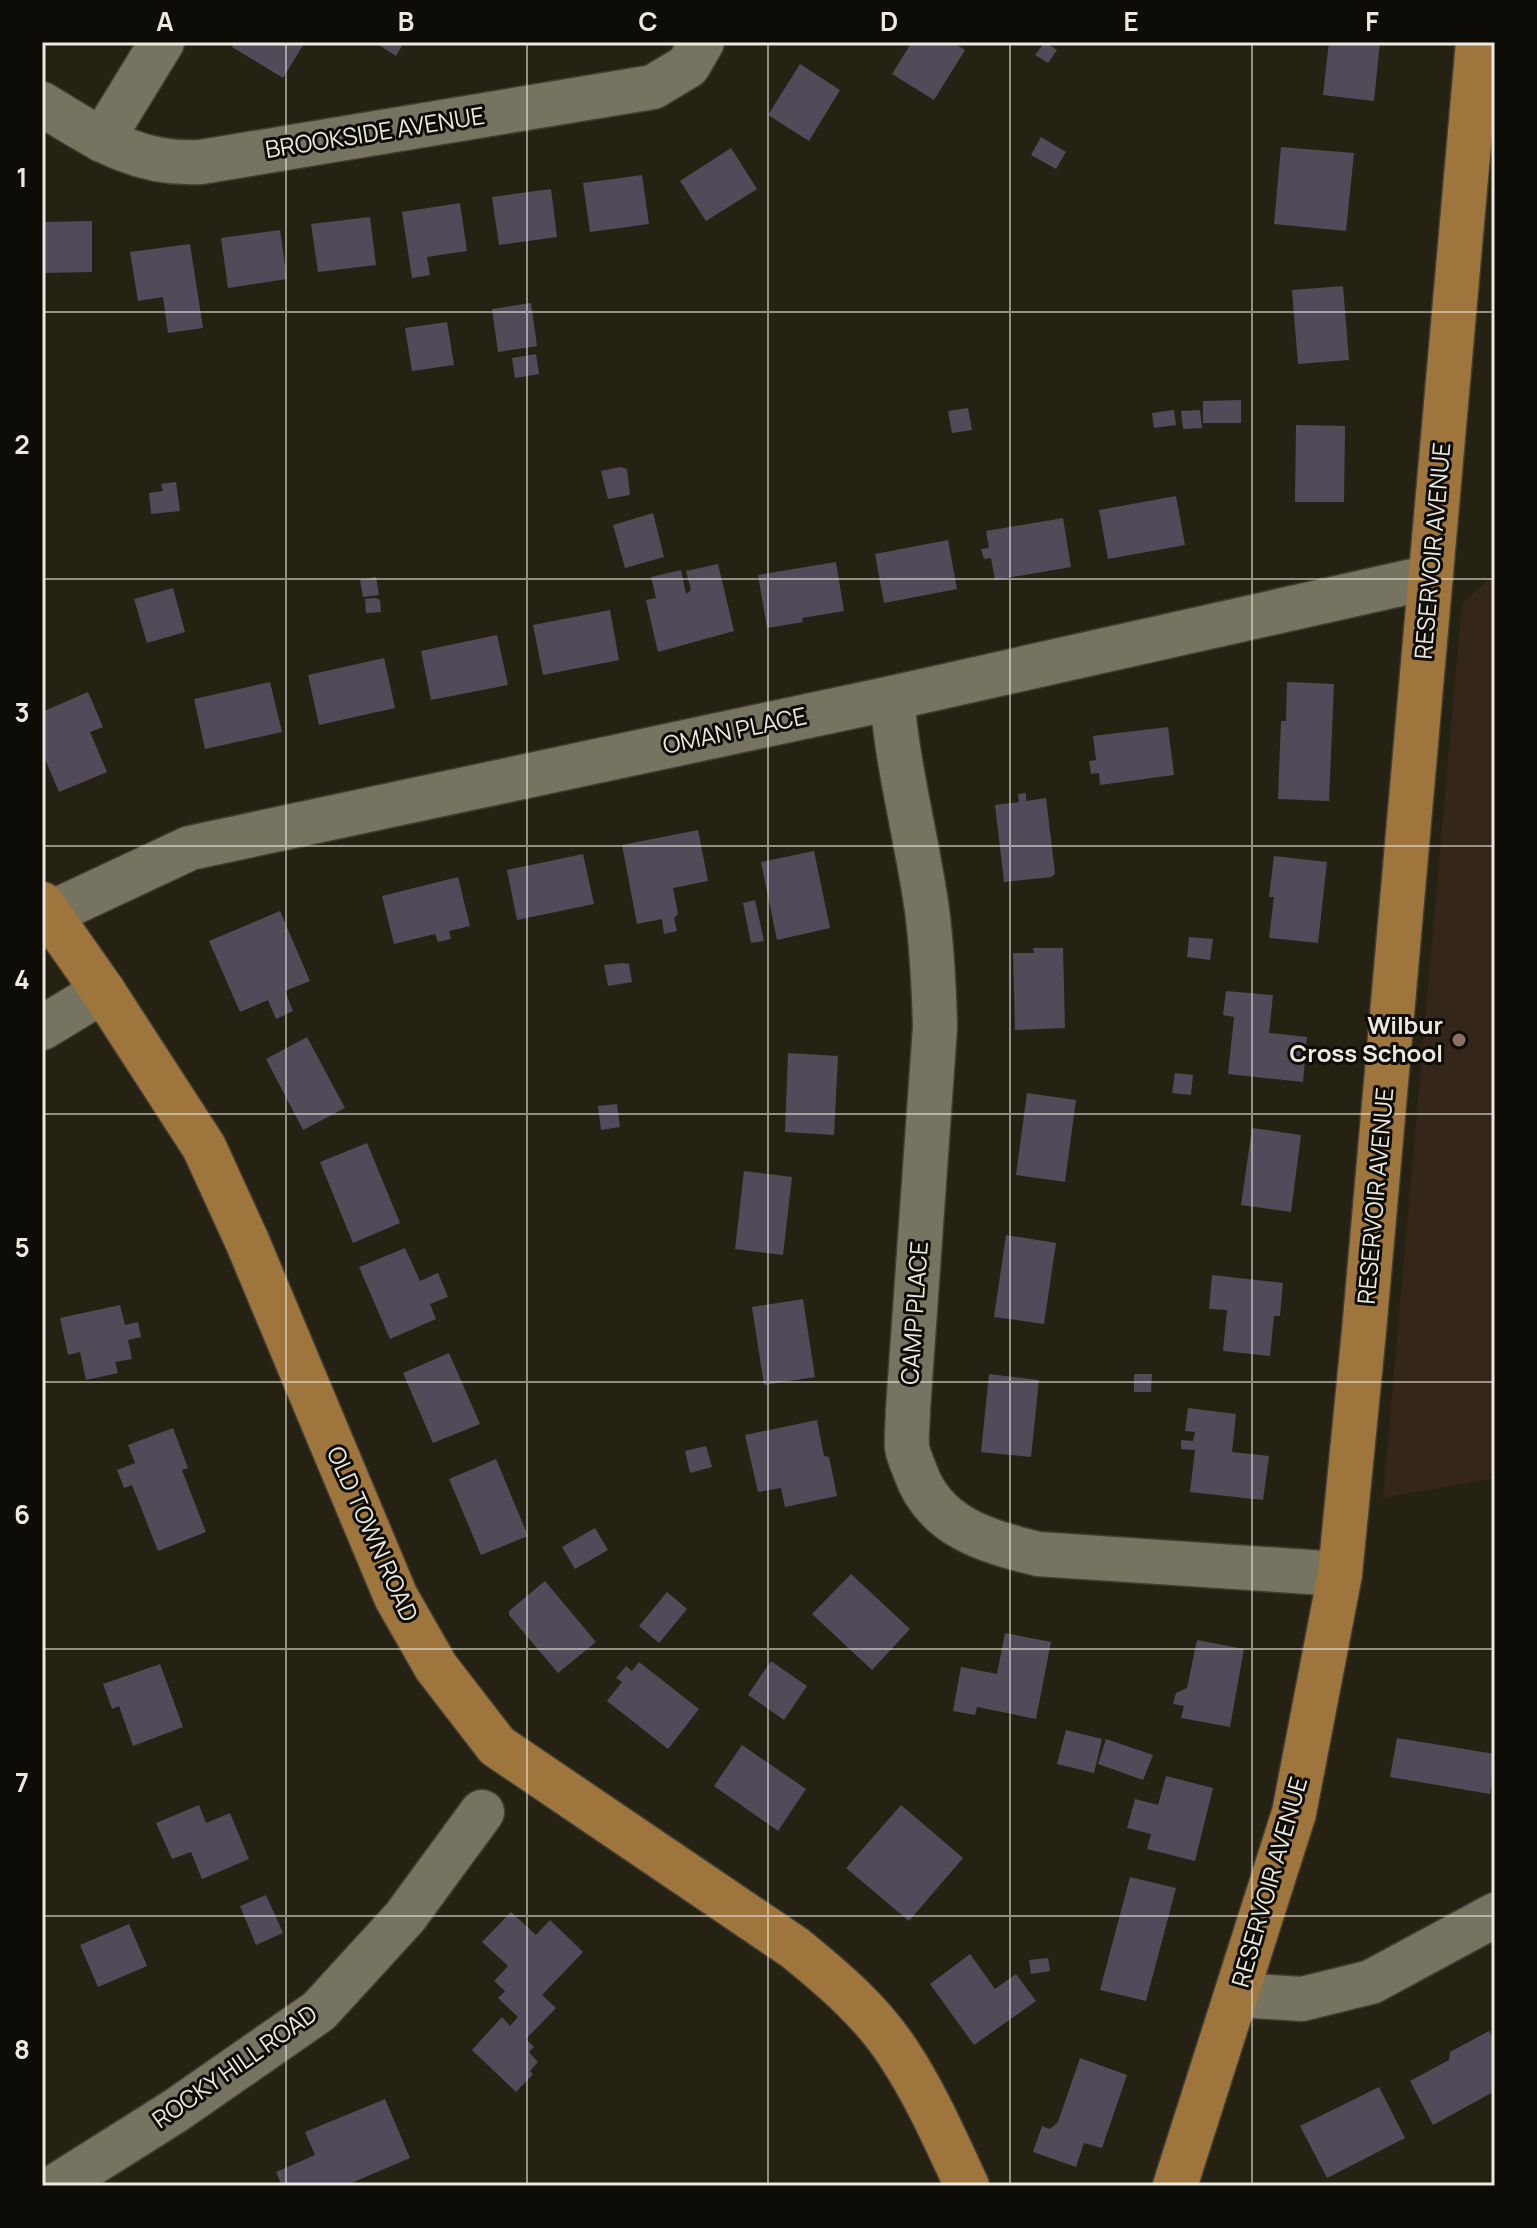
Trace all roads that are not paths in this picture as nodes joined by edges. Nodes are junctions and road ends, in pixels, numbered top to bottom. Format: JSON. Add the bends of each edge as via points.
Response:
{"nodes":[{"id":1,"x":162,"y":42,"type":"edge"},
{"id":2,"x":702,"y":42,"type":"edge"},
{"id":3,"x":1478,"y":42,"type":"edge"},
{"id":4,"x":42,"y":104,"type":"edge"},
{"id":5,"x":102,"y":140,"type":"junction"},
{"id":6,"x":1431,"y":577,"type":"junction"},
{"id":7,"x":892,"y":698,"type":"junction"},
{"id":8,"x":48,"y":921,"type":"edge"},
{"id":9,"x":103,"y":991,"type":"junction"},
{"id":10,"x":42,"y":1028,"type":"edge"},
{"id":11,"x":1340,"y":1574,"type":"junction"},
{"id":12,"x":482,"y":1812,"type":"dead end"},
{"id":13,"x":1495,"y":1915,"type":"edge"},
{"id":14,"x":1237,"y":1995,"type":"junction"},
{"id":15,"x":56,"y":2186,"type":"edge"},
{"id":16,"x":967,"y":2186,"type":"edge"},
{"id":17,"x":1175,"y":2186,"type":"edge"}],
"edges":[{"from":1,"to":5,"type":"street"},
{"from":2,"to":5,"type":"street","name":"BROOKSIDE AVENUE","via":[[688,66],[653,87],[201,162],[149,159]]},
{"from":3,"to":6,"type":"main road","name":"RESERVOIR AVENUE"},
{"from":4,"to":5,"type":"street","name":"BROOKSIDE AVENUE"},
{"from":6,"to":7,"type":"street","name":"OMAN PLACE"},
{"from":6,"to":11,"type":"main road","name":"RESERVOIR AVENUE"},
{"from":7,"to":8,"type":"street","name":"OMAN PLACE","via":[[190,848]]},
{"from":7,"to":11,"type":"street","name":"CAMP PLACE","via":[[934,975],[907,1449],[928,1500],[969,1532],[1038,1554]]},
{"from":8,"to":9,"type":"main road","name":"OLD TOWN ROAD"},
{"from":9,"to":10,"type":"street"},
{"from":9,"to":16,"type":"main road","name":"OLD TOWN ROAD","via":[[204,1147],[396,1597],[436,1667],[497,1746],[795,1948],[836,1982],[898,2051]]},
{"from":11,"to":14,"type":"main road","name":"RESERVOIR AVENUE","via":[[1294,1813]]},
{"from":12,"to":15,"type":"street","name":"ROCKY HILL ROAD","via":[[405,1917],[319,2011]]},
{"from":13,"to":14,"type":"street","via":[[1371,1982],[1302,1999]]},
{"from":14,"to":17,"type":"main road","name":"RESERVOIR AVENUE"}]}
